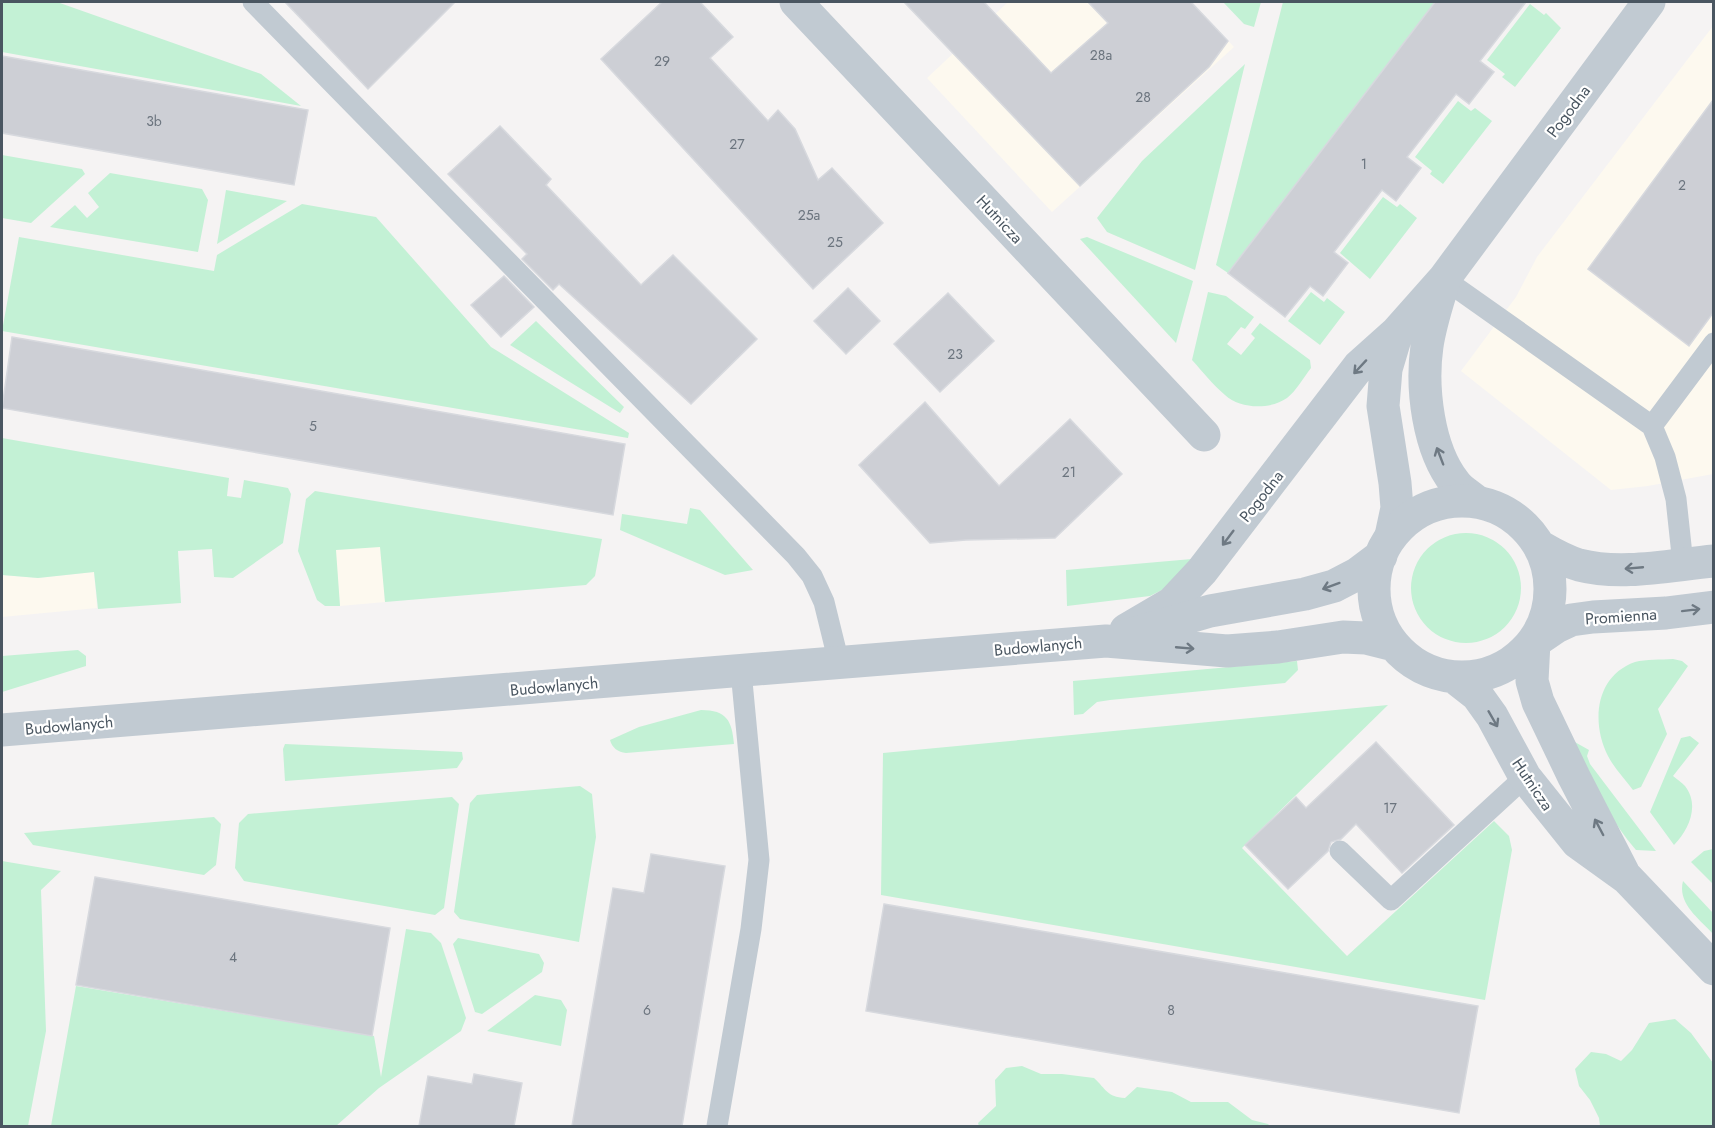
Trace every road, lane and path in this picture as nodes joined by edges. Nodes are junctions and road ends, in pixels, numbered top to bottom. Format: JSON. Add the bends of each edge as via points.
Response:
{"nodes":[{"id":1,"x":253,"y":2,"type":"edge"},
{"id":2,"x":796,"y":2,"type":"edge"},
{"id":3,"x":1649,"y":2,"type":"edge"},
{"id":4,"x":1444,"y":279,"type":"junction"},
{"id":5,"x":1397,"y":332,"type":"junction"},
{"id":6,"x":1713,"y":343,"type":"edge"},
{"id":7,"x":1652,"y":426,"type":"junction"},
{"id":8,"x":1204,"y":435,"type":"dead end"},
{"id":9,"x":1476,"y":501,"type":"junction"},
{"id":10,"x":1386,"y":546,"type":"junction"},
{"id":11,"x":1541,"y":547,"type":"junction"},
{"id":12,"x":1698,"y":563,"type":"edge"},
{"id":13,"x":1713,"y":607,"type":"edge"},
{"id":14,"x":1106,"y":641,"type":"junction"},
{"id":15,"x":1534,"y":642,"type":"junction"},
{"id":16,"x":1394,"y":645,"type":"junction"},
{"id":17,"x":839,"y":663,"type":"junction"},
{"id":18,"x":741,"y":671,"type":"junction"},
{"id":19,"x":1454,"y":677,"type":"junction"},
{"id":20,"x":2,"y":730,"type":"edge"},
{"id":21,"x":1525,"y":777,"type":"junction"},
{"id":22,"x":1340,"y":851,"type":"dead end"},
{"id":23,"x":1627,"y":879,"type":"junction"},
{"id":24,"x":1713,"y":969,"type":"edge"},
{"id":25,"x":717,"y":1126,"type":"edge"}],
"edges":[{"from":1,"to":17,"type":"lane","via":[[796,556],[812,576],[824,602]]},
{"from":2,"to":8,"type":"street","name":"Hutnicza"},
{"from":3,"to":4,"type":"street","name":"Pogodna"},
{"from":4,"to":5,"type":"street","name":"Pogodna"},
{"from":4,"to":7,"type":"lane"},
{"from":9,"to":4,"type":"street","name":"Pogodna","one_way":true,"via":[[1456,485],[1443,465],[1424,391],[1427,345]]},
{"from":5,"to":10,"type":"street","name":"Pogodna","via":[[1386,369],[1383,406],[1397,508]]},
{"from":5,"to":14,"type":"street","name":"Pogodna","one_way":true,"via":[[1359,366],[1221,548],[1172,603]]},
{"from":6,"to":7,"type":"lane"},
{"from":7,"to":12,"type":"lane"},
{"from":9,"to":10,"type":"street","via":[[1438,503],[1420,510],[1406,520]]},
{"from":9,"to":11,"type":"street","via":[[1502,509],[1524,525]]},
{"from":10,"to":14,"type":"street","name":"Budowlanych","one_way":true,"via":[[1357,574],[1334,586],[1210,612]]},
{"from":10,"to":16,"type":"street","via":[[1374,577],[1374,596],[1380,622]]},
{"from":12,"to":11,"type":"street","one_way":true,"via":[[1616,570],[1579,565]]},
{"from":11,"to":15,"type":"street","via":[[1549,571],[1551,596],[1546,620]]},
{"from":15,"to":13,"type":"street","name":"Promienna","one_way":true,"via":[[1571,620]]},
{"from":14,"to":16,"type":"street","name":"Budowlanych","one_way":true,"via":[[1227,651],[1342,637]]},
{"from":14,"to":17,"type":"street","name":"Budowlanych"},
{"from":15,"to":19,"type":"street","via":[[1498,670]]},
{"from":23,"to":15,"type":"street","name":"Hutnicza","one_way":true,"via":[[1538,702],[1532,681]]},
{"from":16,"to":19,"type":"street","via":[[1410,661],[1431,672]]},
{"from":17,"to":18,"type":"street","name":"Budowlanych"},
{"from":18,"to":20,"type":"street","name":"Budowlanych"},
{"from":18,"to":25,"type":"lane","via":[[759,860],[752,929]]},
{"from":19,"to":21,"type":"street","name":"Hutnicza","one_way":true,"via":[[1477,695],[1492,716]]},
{"from":21,"to":22,"type":"lane","via":[[1390,900]]},
{"from":21,"to":23,"type":"street","name":"Hutnicza","via":[[1577,842]]},
{"from":23,"to":24,"type":"street","name":"Hutnicza"}]}
